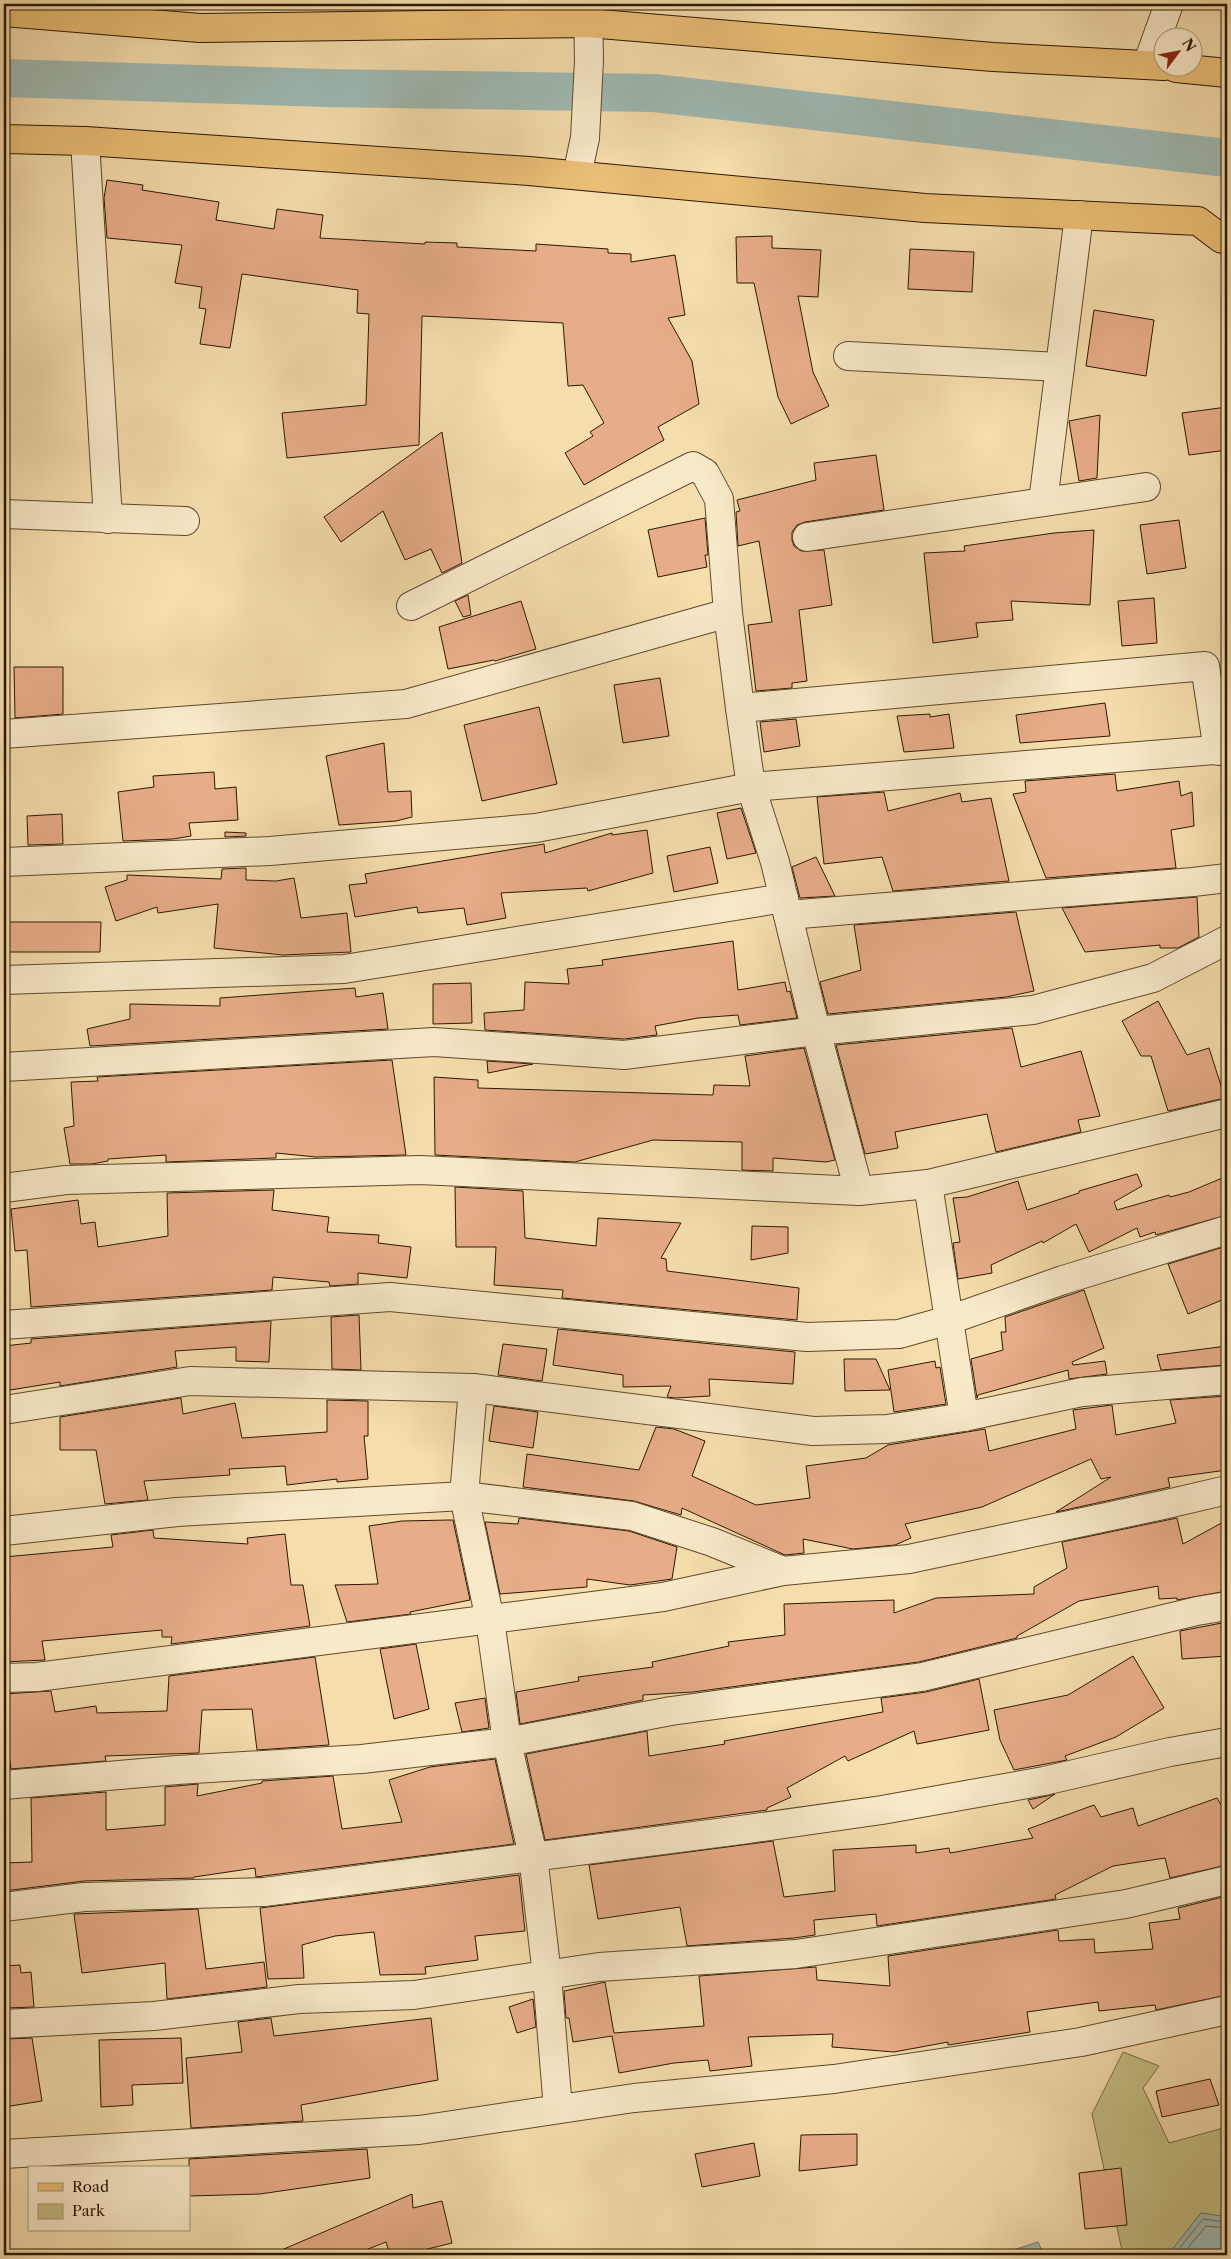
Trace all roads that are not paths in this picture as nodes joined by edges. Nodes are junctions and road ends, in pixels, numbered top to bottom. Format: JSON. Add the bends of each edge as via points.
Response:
{"nodes":[{"id":1,"x":1169,"y":4,"type":"edge"},
{"id":2,"x":4,"y":12,"type":"edge"},
{"id":3,"x":588,"y":13,"type":"edge"},
{"id":4,"x":1163,"y":28,"type":"edge"},
{"id":5,"x":1154,"y":65,"type":"edge"},
{"id":6,"x":1204,"y":71,"type":"edge"},
{"id":7,"x":1227,"y":73,"type":"edge"},
{"id":8,"x":4,"y":139,"type":"edge"},
{"id":9,"x":85,"y":141,"type":"junction"},
{"id":10,"x":576,"y":175,"type":"junction"},
{"id":11,"x":1079,"y":215,"type":"junction"},
{"id":12,"x":1226,"y":241,"type":"edge"},
{"id":13,"x":848,"y":356,"type":"dead end"},
{"id":14,"x":1060,"y":367,"type":"junction"},
{"id":15,"x":1146,"y":487,"type":"dead end"},
{"id":16,"x":1043,"y":502,"type":"junction"},
{"id":17,"x":4,"y":514,"type":"edge"},
{"id":18,"x":108,"y":518,"type":"junction"},
{"id":19,"x":185,"y":521,"type":"dead end"},
{"id":20,"x":807,"y":537,"type":"dead end"},
{"id":21,"x":411,"y":606,"type":"dead end"},
{"id":22,"x":728,"y":613,"type":"junction"},
{"id":23,"x":740,"y":708,"type":"junction"},
{"id":24,"x":4,"y":734,"type":"edge"},
{"id":25,"x":1223,"y":750,"type":"edge"},
{"id":26,"x":751,"y":787,"type":"junction"},
{"id":27,"x":4,"y":862,"type":"edge"},
{"id":28,"x":1227,"y":878,"type":"edge"},
{"id":29,"x":786,"y":907,"type":"junction"},
{"id":30,"x":1227,"y":940,"type":"edge"},
{"id":31,"x":4,"y":980,"type":"edge"},
{"id":32,"x":816,"y":1031,"type":"junction"},
{"id":33,"x":4,"y":1067,"type":"edge"},
{"id":34,"x":1227,"y":1113,"type":"edge"},
{"id":35,"x":928,"y":1184,"type":"junction"},
{"id":36,"x":4,"y":1188,"type":"edge"},
{"id":37,"x":859,"y":1191,"type":"junction"},
{"id":38,"x":1227,"y":1230,"type":"edge"},
{"id":39,"x":949,"y":1320,"type":"junction"},
{"id":40,"x":4,"y":1325,"type":"edge"},
{"id":41,"x":1227,"y":1380,"type":"edge"},
{"id":42,"x":473,"y":1388,"type":"junction"},
{"id":43,"x":4,"y":1410,"type":"edge"},
{"id":44,"x":964,"y":1417,"type":"junction"},
{"id":45,"x":1227,"y":1490,"type":"edge"},
{"id":46,"x":464,"y":1496,"type":"junction"},
{"id":47,"x":4,"y":1531,"type":"edge"},
{"id":48,"x":783,"y":1571,"type":"junction"},
{"id":49,"x":1227,"y":1606,"type":"edge"},
{"id":50,"x":490,"y":1620,"type":"junction"},
{"id":51,"x":4,"y":1678,"type":"edge"},
{"id":52,"x":507,"y":1742,"type":"junction"},
{"id":53,"x":1227,"y":1742,"type":"edge"},
{"id":54,"x":4,"y":1785,"type":"edge"},
{"id":55,"x":533,"y":1856,"type":"junction"},
{"id":56,"x":1227,"y":1880,"type":"edge"},
{"id":57,"x":4,"y":1907,"type":"edge"},
{"id":58,"x":547,"y":1975,"type":"junction"},
{"id":59,"x":1227,"y":2010,"type":"edge"},
{"id":60,"x":4,"y":2024,"type":"edge"},
{"id":61,"x":558,"y":2109,"type":"junction"},
{"id":62,"x":4,"y":2154,"type":"edge"}],
"edges":[{"from":1,"to":4,"type":"street"},
{"from":2,"to":3,"type":"main road","via":[[200,28]]},
{"from":3,"to":5,"type":"main road","via":[[993,58]]},
{"from":3,"to":10,"type":"street","via":[[585,138]]},
{"from":6,"to":7,"type":"main road"},
{"from":8,"to":9,"type":"main road"},
{"from":9,"to":10,"type":"main road"},
{"from":9,"to":18,"type":"street"},
{"from":10,"to":11,"type":"main road","via":[[926,208]]},
{"from":11,"to":12,"type":"main road","via":[[1198,220]]},
{"from":11,"to":14,"type":"street"},
{"from":13,"to":14,"type":"street"},
{"from":14,"to":16,"type":"street"},
{"from":15,"to":16,"type":"street"},
{"from":16,"to":20,"type":"street"},
{"from":17,"to":18,"type":"street"},
{"from":18,"to":19,"type":"street"},
{"from":21,"to":22,"type":"street","via":[[693,466],[705,473],[719,499]]},
{"from":22,"to":23,"type":"street"},
{"from":22,"to":24,"type":"street","via":[[406,704]]},
{"from":23,"to":25,"type":"street","via":[[1205,666]]},
{"from":23,"to":26,"type":"street"},
{"from":25,"to":26,"type":"street"},
{"from":26,"to":27,"type":"street","via":[[536,828],[270,851]]},
{"from":26,"to":29,"type":"street"},
{"from":28,"to":29,"type":"street"},
{"from":29,"to":31,"type":"street","via":[[344,969]]},
{"from":29,"to":32,"type":"street"},
{"from":30,"to":32,"type":"street","via":[[1153,978],[1033,1010]]},
{"from":32,"to":33,"type":"street","via":[[624,1055],[434,1042]]},
{"from":32,"to":37,"type":"street"},
{"from":34,"to":35,"type":"street"},
{"from":35,"to":37,"type":"street"},
{"from":35,"to":39,"type":"street"},
{"from":36,"to":37,"type":"street","via":[[66,1180],[420,1170]]},
{"from":38,"to":39,"type":"street","via":[[1063,1280]]},
{"from":39,"to":40,"type":"street","via":[[898,1334],[807,1337],[390,1297]]},
{"from":39,"to":44,"type":"street"},
{"from":41,"to":44,"type":"street","via":[[1082,1392]]},
{"from":42,"to":43,"type":"street","via":[[190,1381]]},
{"from":42,"to":44,"type":"street","via":[[813,1431],[887,1429]]},
{"from":42,"to":46,"type":"street"},
{"from":45,"to":48,"type":"street","via":[[909,1559]]},
{"from":46,"to":47,"type":"street","via":[[177,1512]]},
{"from":46,"to":48,"type":"street","via":[[632,1516],[712,1542]]},
{"from":46,"to":50,"type":"street"},
{"from":48,"to":50,"type":"street","via":[[663,1597]]},
{"from":49,"to":52,"type":"street","via":[[922,1678],[670,1711]]},
{"from":50,"to":51,"type":"street","via":[[36,1677]]},
{"from":50,"to":52,"type":"street"},
{"from":52,"to":54,"type":"street","via":[[362,1759],[176,1770]]},
{"from":52,"to":55,"type":"street"},
{"from":53,"to":55,"type":"street","via":[[1044,1781],[882,1810]]},
{"from":55,"to":57,"type":"street","via":[[264,1892],[84,1898]]},
{"from":55,"to":58,"type":"street"},
{"from":56,"to":58,"type":"street","via":[[1126,1904],[796,1954],[599,1967]]},
{"from":58,"to":60,"type":"street","via":[[414,1995],[299,1999],[154,2016]]},
{"from":58,"to":61,"type":"street"},
{"from":59,"to":61,"type":"street","via":[[1071,2044],[834,2079],[634,2098]]},
{"from":61,"to":62,"type":"street","via":[[420,2130]]}]}
